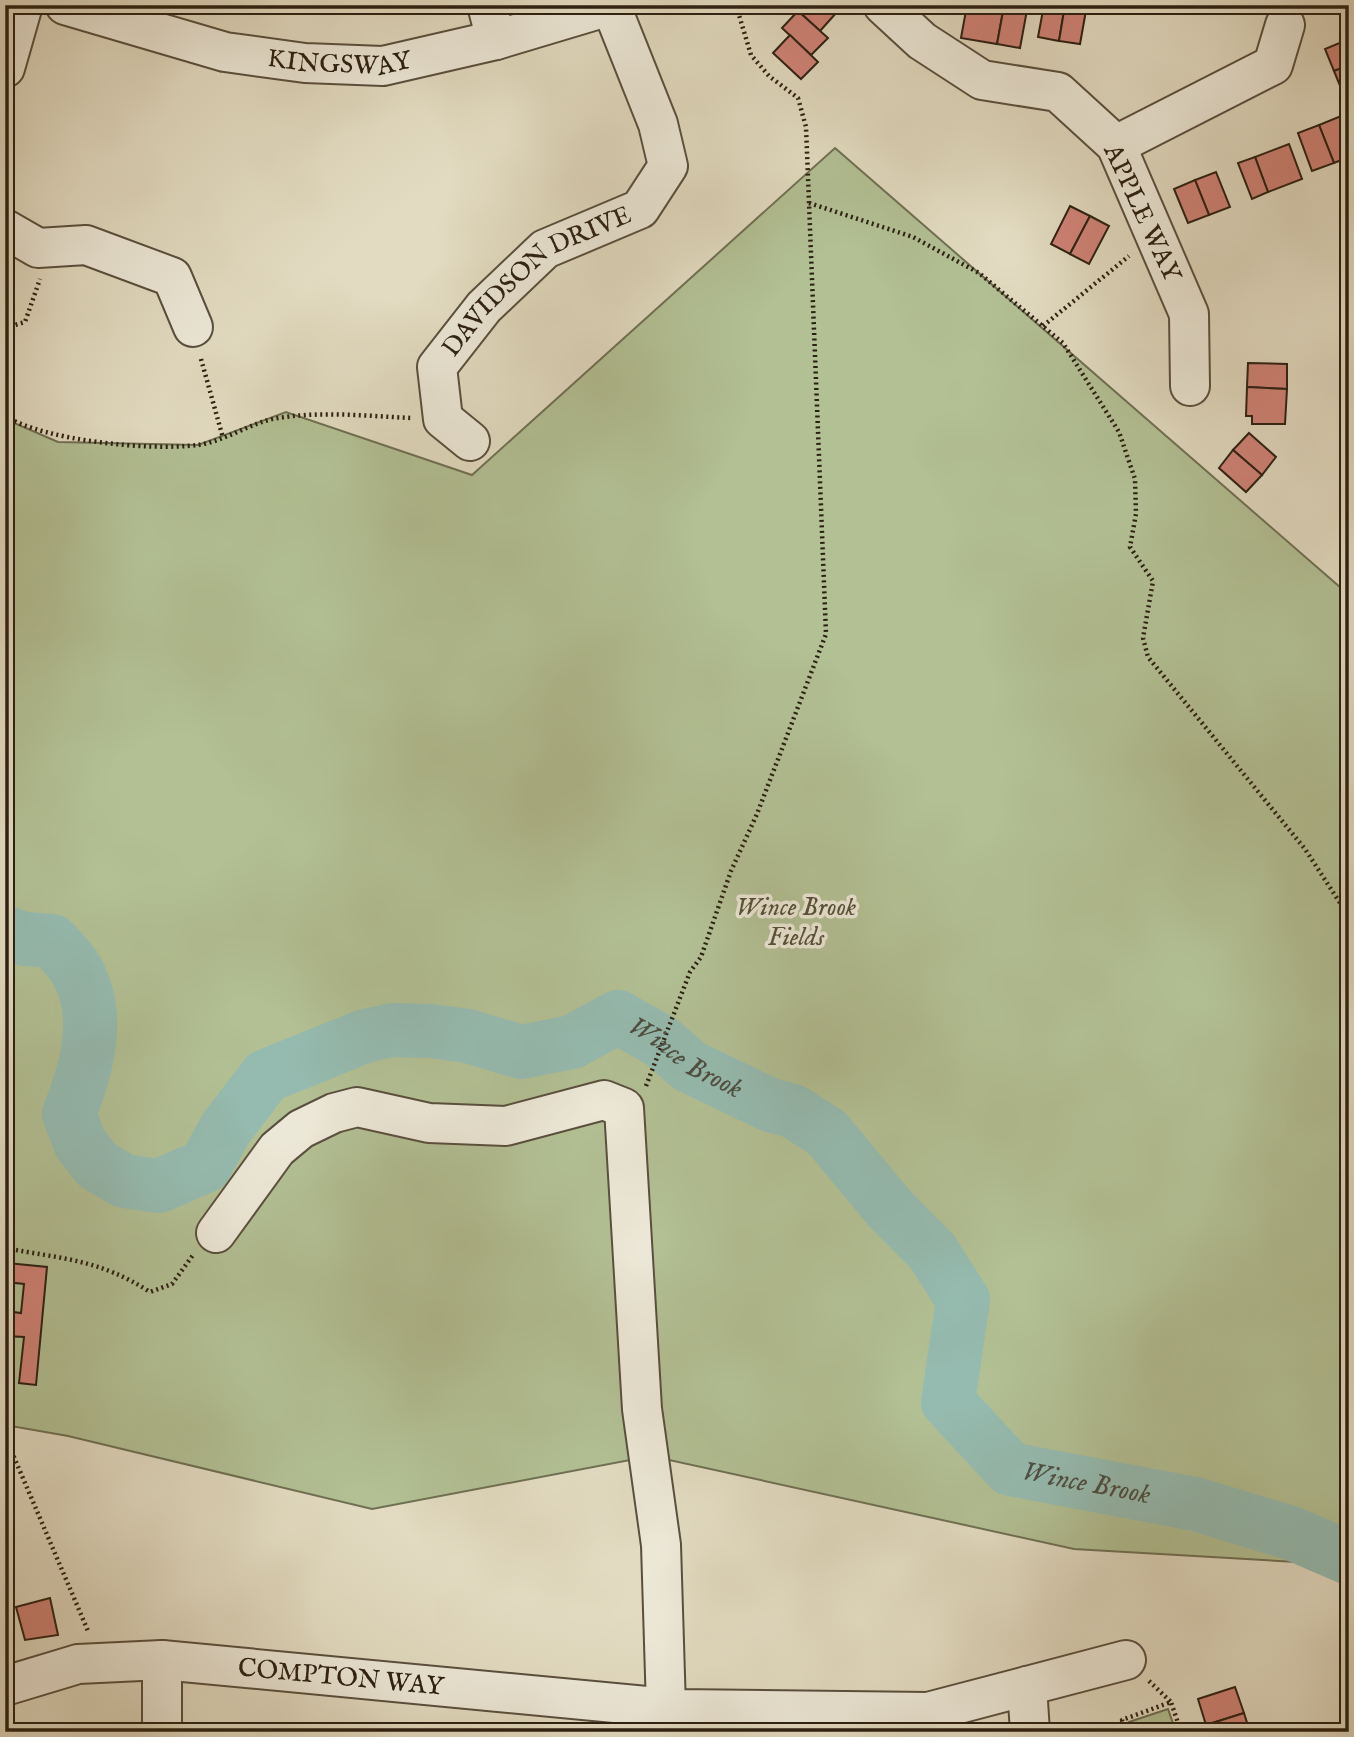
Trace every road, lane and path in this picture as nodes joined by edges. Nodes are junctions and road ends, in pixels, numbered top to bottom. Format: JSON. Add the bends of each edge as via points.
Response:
{"nodes":[{"id":1,"x":23,"y":5,"type":"edge"},
{"id":2,"x":65,"y":5,"type":"edge"},
{"id":3,"x":736,"y":5,"type":"edge"},
{"id":4,"x":883,"y":5,"type":"edge"},
{"id":5,"x":612,"y":6,"type":"edge"},
{"id":6,"x":491,"y":23,"type":"edge"},
{"id":7,"x":1285,"y":24,"type":"dead end"},
{"id":8,"x":5,"y":68,"type":"edge"},
{"id":9,"x":1116,"y":145,"type":"junction"},
{"id":10,"x":809,"y":203,"type":"junction"},
{"id":11,"x":5,"y":229,"type":"edge"},
{"id":12,"x":1154,"y":234,"type":"junction"},
{"id":13,"x":52,"y":247,"type":"junction"},
{"id":14,"x":1043,"y":326,"type":"junction"},
{"id":15,"x":193,"y":327,"type":"joint"},
{"id":16,"x":5,"y":328,"type":"edge"},
{"id":17,"x":1190,"y":386,"type":"dead end"},
{"id":18,"x":5,"y":416,"type":"edge"},
{"id":19,"x":457,"y":430,"type":"joint"},
{"id":20,"x":223,"y":438,"type":"junction"},
{"id":21,"x":1349,"y":928,"type":"edge"},
{"id":22,"x":655,"y":1065,"type":"dead end"},
{"id":23,"x":216,"y":1233,"type":"joint"},
{"id":24,"x":5,"y":1248,"type":"edge"},
{"id":25,"x":5,"y":1436,"type":"edge"},
{"id":26,"x":162,"y":1660,"type":"junction"},
{"id":27,"x":1126,"y":1660,"type":"dead end"},
{"id":28,"x":102,"y":1663,"type":"junction"},
{"id":29,"x":5,"y":1686,"type":"edge"},
{"id":30,"x":1027,"y":1686,"type":"junction"},
{"id":31,"x":674,"y":1716,"type":"edge"},
{"id":32,"x":162,"y":1732,"type":"edge"},
{"id":33,"x":1030,"y":1732,"type":"edge"},
{"id":34,"x":1126,"y":1732,"type":"edge"},
{"id":35,"x":1181,"y":1732,"type":"edge"}],
"edges":[{"from":1,"to":8,"type":"street"},
{"from":2,"to":6,"type":"street","name":"KINGSWAY","via":[[225,52],[305,63],[383,66]]},
{"from":3,"to":10,"type":"path","via":[[751,55],[798,98],[806,127]]},
{"from":4,"to":9,"type":"street","name":"APPLE WAY","via":[[922,41],[982,80],[1058,92]]},
{"from":5,"to":6,"type":"street","name":"KINGSWAY"},
{"from":5,"to":19,"type":"street","name":"DAVIDSON DRIVE","via":[[658,124],[667,166],[640,209],[545,249],[484,307],[437,368]]},
{"from":7,"to":9,"type":"street","via":[[1273,65]]},
{"from":9,"to":12,"type":"street","name":"APPLE WAY"},
{"from":10,"to":14,"type":"path","via":[[913,237],[979,273]]},
{"from":10,"to":22,"type":"path","via":[[826,634]]},
{"from":11,"to":13,"type":"street","via":[[38,248]]},
{"from":12,"to":14,"type":"path"},
{"from":12,"to":17,"type":"street","name":"APPLE WAY","via":[[1189,314]]},
{"from":13,"to":15,"type":"street","via":[[86,245],[172,277]]},
{"from":13,"to":16,"type":"path","via":[[24,322]]},
{"from":14,"to":21,"type":"path","via":[[1063,344],[1119,432],[1135,480],[1136,514],[1130,547],[1153,581],[1143,638],[1148,657],[1305,849],[1344,908]]},
{"from":15,"to":20,"type":"path"},
{"from":18,"to":20,"type":"path","via":[[23,427],[133,445],[198,445]]},
{"from":19,"to":20,"type":"path","via":[[313,414],[275,418]]},
{"from":23,"to":24,"type":"path","via":[[204,1241],[172,1284],[150,1292],[123,1274],[83,1260]]},
{"from":23,"to":31,"type":"street","via":[[277,1149],[301,1129],[334,1113],[357,1108],[429,1123],[506,1126],[604,1100],[624,1108],[642,1409],[661,1545]]},
{"from":25,"to":28,"type":"path"},
{"from":26,"to":28,"type":"street","name":"COMPTON WAY"},
{"from":26,"to":31,"type":"street","name":"COMPTON WAY"},
{"from":26,"to":32,"type":"street"},
{"from":27,"to":30,"type":"street","name":"COMPTON WAY"},
{"from":28,"to":29,"type":"street","name":"COMPTON WAY","via":[[78,1664]]},
{"from":30,"to":31,"type":"street","name":"COMPTON WAY","via":[[928,1712]]},
{"from":30,"to":33,"type":"street"},
{"from":34,"to":35,"type":"path","via":[[1122,1720],[1171,1702]]}]}
